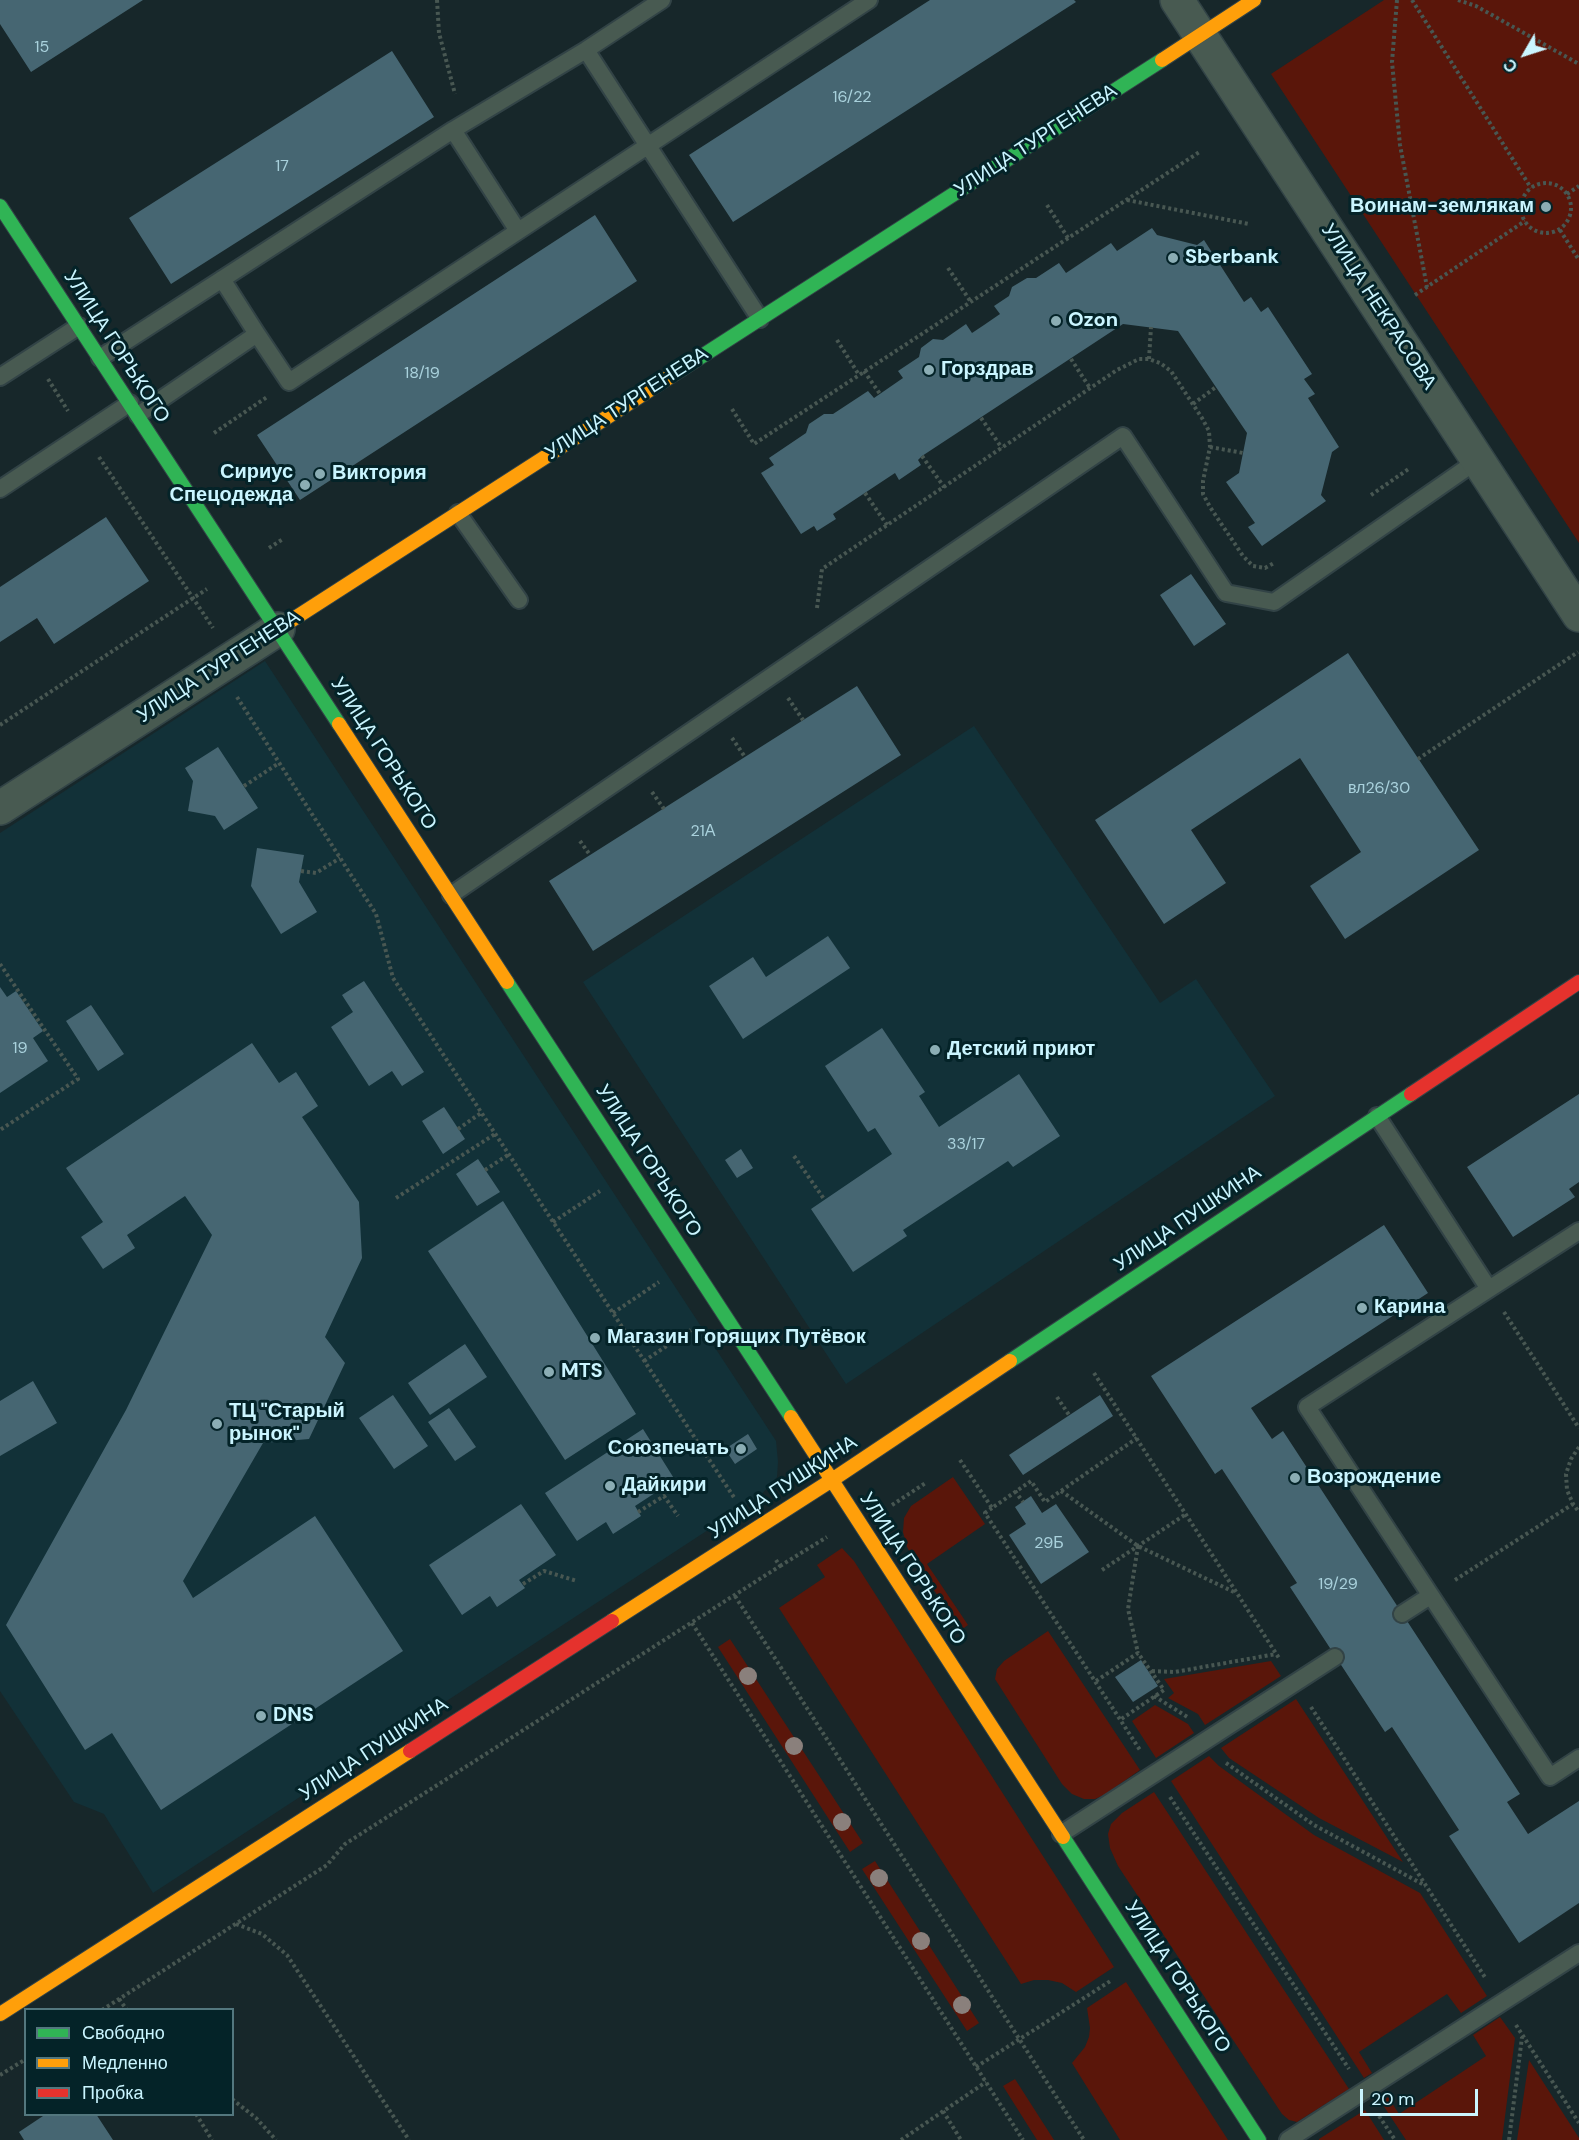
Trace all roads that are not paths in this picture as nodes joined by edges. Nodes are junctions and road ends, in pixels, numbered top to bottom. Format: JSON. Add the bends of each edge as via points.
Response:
{"nodes":[{"id":1,"x":662,"y":0,"type":"edge"},
{"id":2,"x":869,"y":0,"type":"edge"},
{"id":3,"x":1177,"y":0,"type":"edge"},
{"id":4,"x":1254,"y":0,"type":"edge"},
{"id":5,"x":1200,"y":35,"type":"junction"},
{"id":6,"x":586,"y":50,"type":"junction"},
{"id":7,"x":453,"y":130,"type":"junction"},
{"id":8,"x":648,"y":146,"type":"junction"},
{"id":9,"x":0,"y":206,"type":"edge"},
{"id":10,"x":518,"y":231,"type":"junction"},
{"id":11,"x":222,"y":279,"type":"junction"},
{"id":12,"x":760,"y":319,"type":"junction"},
{"id":13,"x":79,"y":326,"type":"junction"},
{"id":14,"x":256,"y":334,"type":"junction"},
{"id":15,"x":100,"y":358,"type":"junction"},
{"id":16,"x":0,"y":377,"type":"edge"},
{"id":17,"x":134,"y":409,"type":"junction"},
{"id":18,"x":1478,"y":460,"type":"junction"},
{"id":19,"x":0,"y":489,"type":"edge"},
{"id":20,"x":458,"y":513,"type":"junction"},
{"id":21,"x":519,"y":600,"type":"dead end"},
{"id":22,"x":1579,"y":615,"type":"edge"},
{"id":23,"x":278,"y":629,"type":"junction"},
{"id":24,"x":0,"y":808,"type":"edge"},
{"id":25,"x":451,"y":895,"type":"junction"},
{"id":26,"x":1579,"y":982,"type":"edge"},
{"id":27,"x":1377,"y":1116,"type":"junction"},
{"id":28,"x":1579,"y":1231,"type":"edge"},
{"id":29,"x":1488,"y":1289,"type":"junction"},
{"id":30,"x":832,"y":1480,"type":"junction"},
{"id":31,"x":1430,"y":1596,"type":"junction"},
{"id":32,"x":1402,"y":1614,"type":"dead end"},
{"id":33,"x":1335,"y":1657,"type":"dead end"},
{"id":34,"x":1579,"y":1758,"type":"edge"},
{"id":35,"x":1061,"y":1834,"type":"junction"},
{"id":36,"x":1579,"y":1953,"type":"edge"},
{"id":37,"x":0,"y":2014,"type":"edge"},
{"id":38,"x":1259,"y":2140,"type":"edge"},
{"id":39,"x":1288,"y":2140,"type":"edge"}],
"edges":[{"from":1,"to":6,"type":"lane"},
{"from":2,"to":8,"type":"lane"},
{"from":3,"to":5,"type":"street","name":"УЛИЦА НЕКРАСОВА"},
{"from":4,"to":5,"type":"street","name":"УЛИЦА ТУРГЕНЕВА"},
{"from":5,"to":12,"type":"street","name":"УЛИЦА ТУРГЕНЕВА"},
{"from":5,"to":18,"type":"street","name":"УЛИЦА НЕКРАСОВА"},
{"from":6,"to":7,"type":"lane"},
{"from":6,"to":8,"type":"lane"},
{"from":7,"to":10,"type":"lane"},
{"from":7,"to":11,"type":"lane"},
{"from":8,"to":10,"type":"lane"},
{"from":8,"to":12,"type":"lane"},
{"from":9,"to":13,"type":"street","name":"УЛИЦА ГОРЬКОГО"},
{"from":10,"to":14,"type":"lane","via":[[289,382]]},
{"from":11,"to":14,"type":"lane"},
{"from":11,"to":15,"type":"lane"},
{"from":12,"to":20,"type":"street","name":"УЛИЦА ТУРГЕНЕВА"},
{"from":13,"to":15,"type":"street","name":"УЛИЦА ГОРЬКОГО"},
{"from":13,"to":16,"type":"lane"},
{"from":14,"to":17,"type":"lane"},
{"from":15,"to":17,"type":"street","name":"УЛИЦА ГОРЬКОГО"},
{"from":17,"to":19,"type":"lane","via":[[84,434]]},
{"from":17,"to":23,"type":"street","name":"УЛИЦА ГОРЬКОГО"},
{"from":18,"to":22,"type":"street","name":"УЛИЦА НЕКРАСОВА"},
{"from":18,"to":25,"type":"lane","via":[[1274,602],[1226,593],[1123,436]]},
{"from":20,"to":21,"type":"lane"},
{"from":20,"to":23,"type":"street","name":"УЛИЦА ТУРГЕНЕВА"},
{"from":23,"to":24,"type":"street","name":"УЛИЦА ТУРГЕНЕВА"},
{"from":23,"to":25,"type":"street","name":"УЛИЦА ГОРЬКОГО"},
{"from":25,"to":30,"type":"street","name":"УЛИЦА ГОРЬКОГО"},
{"from":26,"to":27,"type":"street","name":"УЛИЦА ПУШКИНА"},
{"from":27,"to":29,"type":"lane"},
{"from":27,"to":30,"type":"street","name":"УЛИЦА ПУШКИНА"},
{"from":28,"to":29,"type":"lane"},
{"from":29,"to":31,"type":"lane","via":[[1307,1407]]},
{"from":30,"to":35,"type":"street","name":"УЛИЦА ГОРЬКОГО"},
{"from":30,"to":37,"type":"street","name":"УЛИЦА ПУШКИНА"},
{"from":31,"to":32,"type":"lane"},
{"from":31,"to":34,"type":"lane","via":[[1550,1778]]},
{"from":33,"to":35,"type":"lane"},
{"from":35,"to":38,"type":"street","name":"УЛИЦА ГОРЬКОГО"},
{"from":36,"to":39,"type":"lane"}]}
